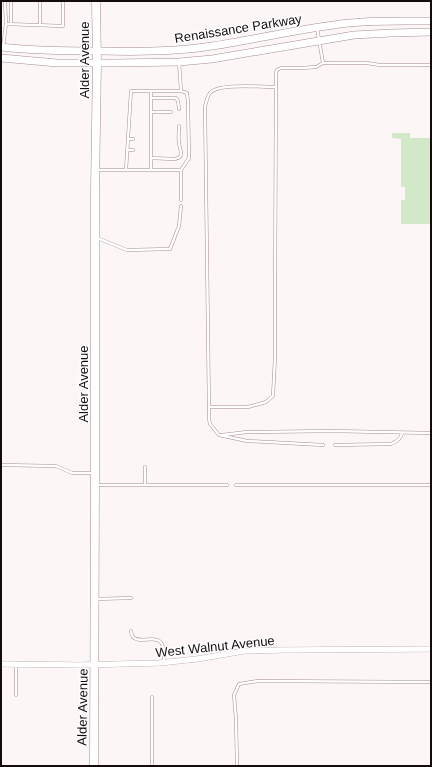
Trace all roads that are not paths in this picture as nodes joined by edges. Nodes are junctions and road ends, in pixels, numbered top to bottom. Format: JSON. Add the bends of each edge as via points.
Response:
{"nodes":[{"id":1,"x":5,"y":1,"type":"edge"},
{"id":2,"x":11,"y":1,"type":"edge"},
{"id":3,"x":40,"y":1,"type":"edge"},
{"id":4,"x":63,"y":1,"type":"edge"},
{"id":5,"x":96,"y":1,"type":"edge"},
{"id":6,"x":431,"y":21,"type":"edge"},
{"id":7,"x":6,"y":24,"type":"junction"},
{"id":8,"x":11,"y":24,"type":"junction"},
{"id":9,"x":40,"y":25,"type":"junction"},
{"id":10,"x":317,"y":27,"type":"junction"},
{"id":11,"x":431,"y":32,"type":"edge"},
{"id":12,"x":319,"y":40,"type":"junction"},
{"id":13,"x":2,"y":47,"type":"edge"},
{"id":14,"x":97,"y":51,"type":"junction"},
{"id":15,"x":1,"y":58,"type":"edge"},
{"id":16,"x":179,"y":62,"type":"junction"},
{"id":17,"x":97,"y":63,"type":"junction"},
{"id":18,"x":323,"y":63,"type":"junction"},
{"id":19,"x":431,"y":65,"type":"edge"},
{"id":20,"x":276,"y":87,"type":"junction"},
{"id":21,"x":151,"y":91,"type":"junction"},
{"id":22,"x":181,"y":91,"type":"junction"},
{"id":23,"x":151,"y":98,"type":"junction"},
{"id":24,"x":179,"y":109,"type":"dead end"},
{"id":25,"x":151,"y":112,"type":"junction"},
{"id":26,"x":171,"y":112,"type":"dead end"},
{"id":27,"x":179,"y":126,"type":"dead end"},
{"id":28,"x":146,"y":138,"type":"dead end"},
{"id":29,"x":151,"y":138,"type":"junction"},
{"id":30,"x":128,"y":139,"type":"junction"},
{"id":31,"x":133,"y":139,"type":"dead end"},
{"id":32,"x":127,"y":150,"type":"junction"},
{"id":33,"x":133,"y":150,"type":"dead end"},
{"id":34,"x":147,"y":150,"type":"dead end"},
{"id":35,"x":151,"y":150,"type":"junction"},
{"id":36,"x":151,"y":158,"type":"junction"},
{"id":37,"x":95,"y":170,"type":"junction"},
{"id":38,"x":126,"y":170,"type":"junction"},
{"id":39,"x":151,"y":170,"type":"junction"},
{"id":40,"x":181,"y":170,"type":"junction"},
{"id":41,"x":181,"y":200,"type":"dead end"},
{"id":42,"x":180,"y":206,"type":"dead end"},
{"id":43,"x":95,"y":237,"type":"junction"},
{"id":44,"x":209,"y":407,"type":"junction"},
{"id":45,"x":402,"y":433,"type":"junction"},
{"id":46,"x":431,"y":433,"type":"edge"},
{"id":47,"x":219,"y":435,"type":"junction"},
{"id":48,"x":323,"y":445,"type":"dead end"},
{"id":49,"x":335,"y":445,"type":"dead end"},
{"id":50,"x":1,"y":465,"type":"edge"},
{"id":51,"x":146,"y":467,"type":"dead end"},
{"id":52,"x":95,"y":473,"type":"junction"},
{"id":53,"x":95,"y":485,"type":"junction"},
{"id":54,"x":145,"y":485,"type":"junction"},
{"id":55,"x":227,"y":485,"type":"dead end"},
{"id":56,"x":236,"y":485,"type":"dead end"},
{"id":57,"x":431,"y":485,"type":"edge"},
{"id":58,"x":131,"y":598,"type":"dead end"},
{"id":59,"x":95,"y":599,"type":"junction"},
{"id":60,"x":131,"y":631,"type":"dead end"},
{"id":61,"x":431,"y":649,"type":"edge"},
{"id":62,"x":164,"y":663,"type":"junction"},
{"id":63,"x":1,"y":664,"type":"edge"},
{"id":64,"x":16,"y":664,"type":"junction"},
{"id":65,"x":95,"y":665,"type":"junction"},
{"id":66,"x":431,"y":682,"type":"edge"},
{"id":67,"x":16,"y":695,"type":"dead end"},
{"id":68,"x":152,"y":697,"type":"dead end"},
{"id":69,"x":94,"y":766,"type":"edge"},
{"id":70,"x":152,"y":766,"type":"edge"},
{"id":71,"x":237,"y":766,"type":"edge"}],
"edges":[{"from":1,"to":7,"type":"lane"},
{"from":2,"to":8,"type":"lane"},
{"from":3,"to":9,"type":"lane"},
{"from":4,"to":9,"type":"lane","via":[[63,26]]},
{"from":5,"to":14,"type":"main road","name":"Alder Avenue"},
{"from":6,"to":10,"type":"street","name":"Renaissance Parkway","via":[[361,22]]},
{"from":7,"to":8,"type":"lane"},
{"from":7,"to":13,"type":"lane"},
{"from":8,"to":9,"type":"lane"},
{"from":10,"to":12,"type":"lane"},
{"from":10,"to":14,"type":"street","name":"Renaissance Parkway","via":[[205,47],[163,51]]},
{"from":11,"to":12,"type":"street","name":"Renaissance Parkway","via":[[354,34]]},
{"from":12,"to":16,"type":"street","name":"Renaissance Parkway","via":[[212,59]]},
{"from":12,"to":18,"type":"lane"},
{"from":13,"to":14,"type":"street","name":"Renaissance Parkway","via":[[22,50]]},
{"from":14,"to":17,"type":"main road","name":"Alder Avenue"},
{"from":15,"to":17,"type":"street","name":"Renaissance Parkway","via":[[57,63]]},
{"from":16,"to":17,"type":"street","name":"Renaissance Parkway"},
{"from":16,"to":22,"type":"lane"},
{"from":17,"to":37,"type":"main road","name":"Alder Avenue"},
{"from":18,"to":19,"type":"lane"},
{"from":18,"to":20,"type":"lane","via":[[316,67],[277,70]]},
{"from":20,"to":44,"type":"lane","via":[[273,396],[266,402],[248,407]]},
{"from":20,"to":44,"type":"lane","via":[[216,88],[207,99],[205,108]]},
{"from":21,"to":22,"type":"lane"},
{"from":21,"to":23,"type":"lane"},
{"from":21,"to":30,"type":"lane","via":[[131,91]]},
{"from":22,"to":40,"type":"lane","via":[[187,93],[189,150],[189,158]]},
{"from":23,"to":24,"type":"lane","via":[[176,98]]},
{"from":23,"to":25,"type":"lane"},
{"from":25,"to":26,"type":"lane"},
{"from":25,"to":29,"type":"lane"},
{"from":27,"to":36,"type":"lane","via":[[179,157]]},
{"from":28,"to":29,"type":"lane"},
{"from":29,"to":35,"type":"lane"},
{"from":30,"to":31,"type":"lane"},
{"from":30,"to":32,"type":"lane"},
{"from":32,"to":33,"type":"lane"},
{"from":32,"to":38,"type":"lane"},
{"from":34,"to":35,"type":"lane"},
{"from":35,"to":36,"type":"lane"},
{"from":36,"to":39,"type":"lane"},
{"from":37,"to":38,"type":"lane"},
{"from":37,"to":43,"type":"main road","name":"Alder Avenue"},
{"from":38,"to":39,"type":"lane"},
{"from":39,"to":40,"type":"lane"},
{"from":40,"to":41,"type":"lane"},
{"from":42,"to":43,"type":"lane","via":[[179,226],[170,249],[127,250]]},
{"from":43,"to":52,"type":"main road","name":"Alder Avenue"},
{"from":44,"to":47,"type":"lane","via":[[210,424]]},
{"from":45,"to":46,"type":"lane"},
{"from":45,"to":47,"type":"lane","via":[[332,431],[247,432]]},
{"from":45,"to":49,"type":"lane","via":[[398,440],[391,444]]},
{"from":47,"to":48,"type":"lane","via":[[247,440]]},
{"from":50,"to":52,"type":"lane","via":[[56,466],[72,473]]},
{"from":51,"to":54,"type":"lane"},
{"from":52,"to":53,"type":"main road","name":"Alder Avenue"},
{"from":53,"to":54,"type":"lane"},
{"from":53,"to":59,"type":"main road","name":"Alder Avenue"},
{"from":54,"to":55,"type":"lane"},
{"from":56,"to":57,"type":"lane"},
{"from":58,"to":59,"type":"lane"},
{"from":59,"to":65,"type":"main road","name":"Alder Avenue"},
{"from":60,"to":62,"type":"lane","via":[[134,638],[162,642]]},
{"from":61,"to":62,"type":"street","name":"West Walnut Avenue","via":[[244,652]]},
{"from":62,"to":65,"type":"street","name":"West Walnut Avenue"},
{"from":63,"to":64,"type":"street","name":"West Walnut Avenue"},
{"from":64,"to":65,"type":"street","name":"West Walnut Avenue"},
{"from":64,"to":67,"type":"lane"},
{"from":65,"to":69,"type":"main road","name":"Alder Avenue"},
{"from":66,"to":71,"type":"lane","via":[[258,681],[239,684],[234,695]]},
{"from":68,"to":70,"type":"lane"}]}
